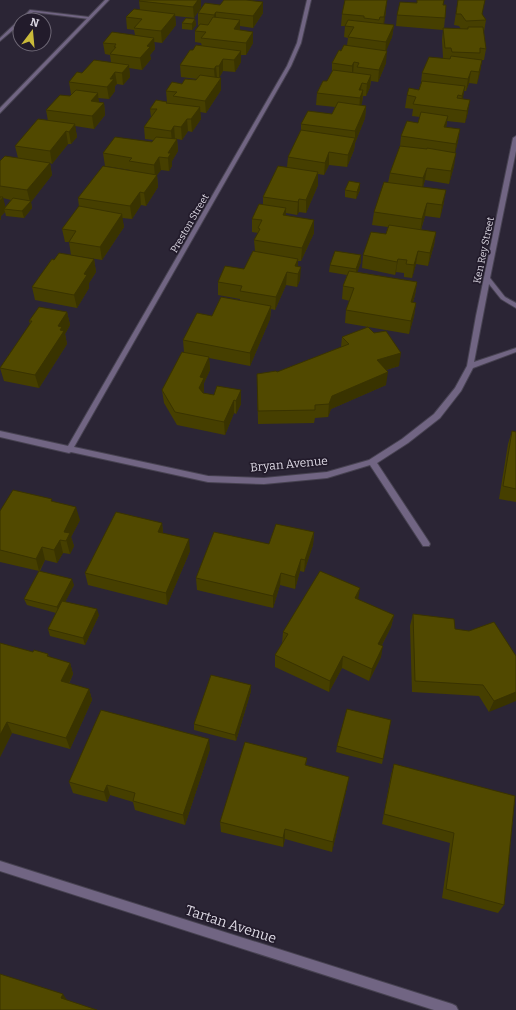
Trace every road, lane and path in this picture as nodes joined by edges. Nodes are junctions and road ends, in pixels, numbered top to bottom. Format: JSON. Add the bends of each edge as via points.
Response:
{"nodes":[{"id":1,"x":107,"y":0,"type":"edge"},
{"id":2,"x":310,"y":0,"type":"edge"},
{"id":3,"x":52,"y":13,"type":"edge"},
{"id":4,"x":90,"y":18,"type":"junction"},
{"id":5,"x":12,"y":29,"type":"edge"},
{"id":6,"x":0,"y":40,"type":"edge"},
{"id":7,"x":1,"y":110,"type":"edge"},
{"id":8,"x":516,"y":138,"type":"edge"},
{"id":9,"x":488,"y":279,"type":"junction"},
{"id":10,"x":516,"y":306,"type":"edge"},
{"id":11,"x":516,"y":350,"type":"edge"},
{"id":12,"x":470,"y":366,"type":"junction"},
{"id":13,"x":0,"y":434,"type":"edge"},
{"id":14,"x":69,"y":450,"type":"junction"},
{"id":15,"x":372,"y":462,"type":"junction"},
{"id":16,"x":426,"y":544,"type":"dead end"},
{"id":17,"x":0,"y":866,"type":"edge"},
{"id":18,"x":452,"y":1010,"type":"edge"}],
"edges":[{"from":1,"to":4,"type":"street"},
{"from":2,"to":14,"type":"street","name":"Preston Street","via":[[299,43],[289,66]]},
{"from":3,"to":4,"type":"street"},
{"from":4,"to":7,"type":"street"},
{"from":5,"to":6,"type":"street"},
{"from":8,"to":9,"type":"street","name":"Ken Rey Street"},
{"from":9,"to":10,"type":"street","via":[[503,298]]},
{"from":9,"to":12,"type":"street","name":"Ken Rey Street"},
{"from":11,"to":12,"type":"street"},
{"from":12,"to":15,"type":"street","name":"Bryan Avenue","via":[[458,389],[437,416]]},
{"from":13,"to":14,"type":"street","name":"Bryan Avenue"},
{"from":14,"to":15,"type":"street","name":"Bryan Avenue","via":[[208,479],[229,480],[264,481],[327,475]]},
{"from":15,"to":16,"type":"street"},
{"from":17,"to":18,"type":"street","name":"Tartan Avenue"}]}
